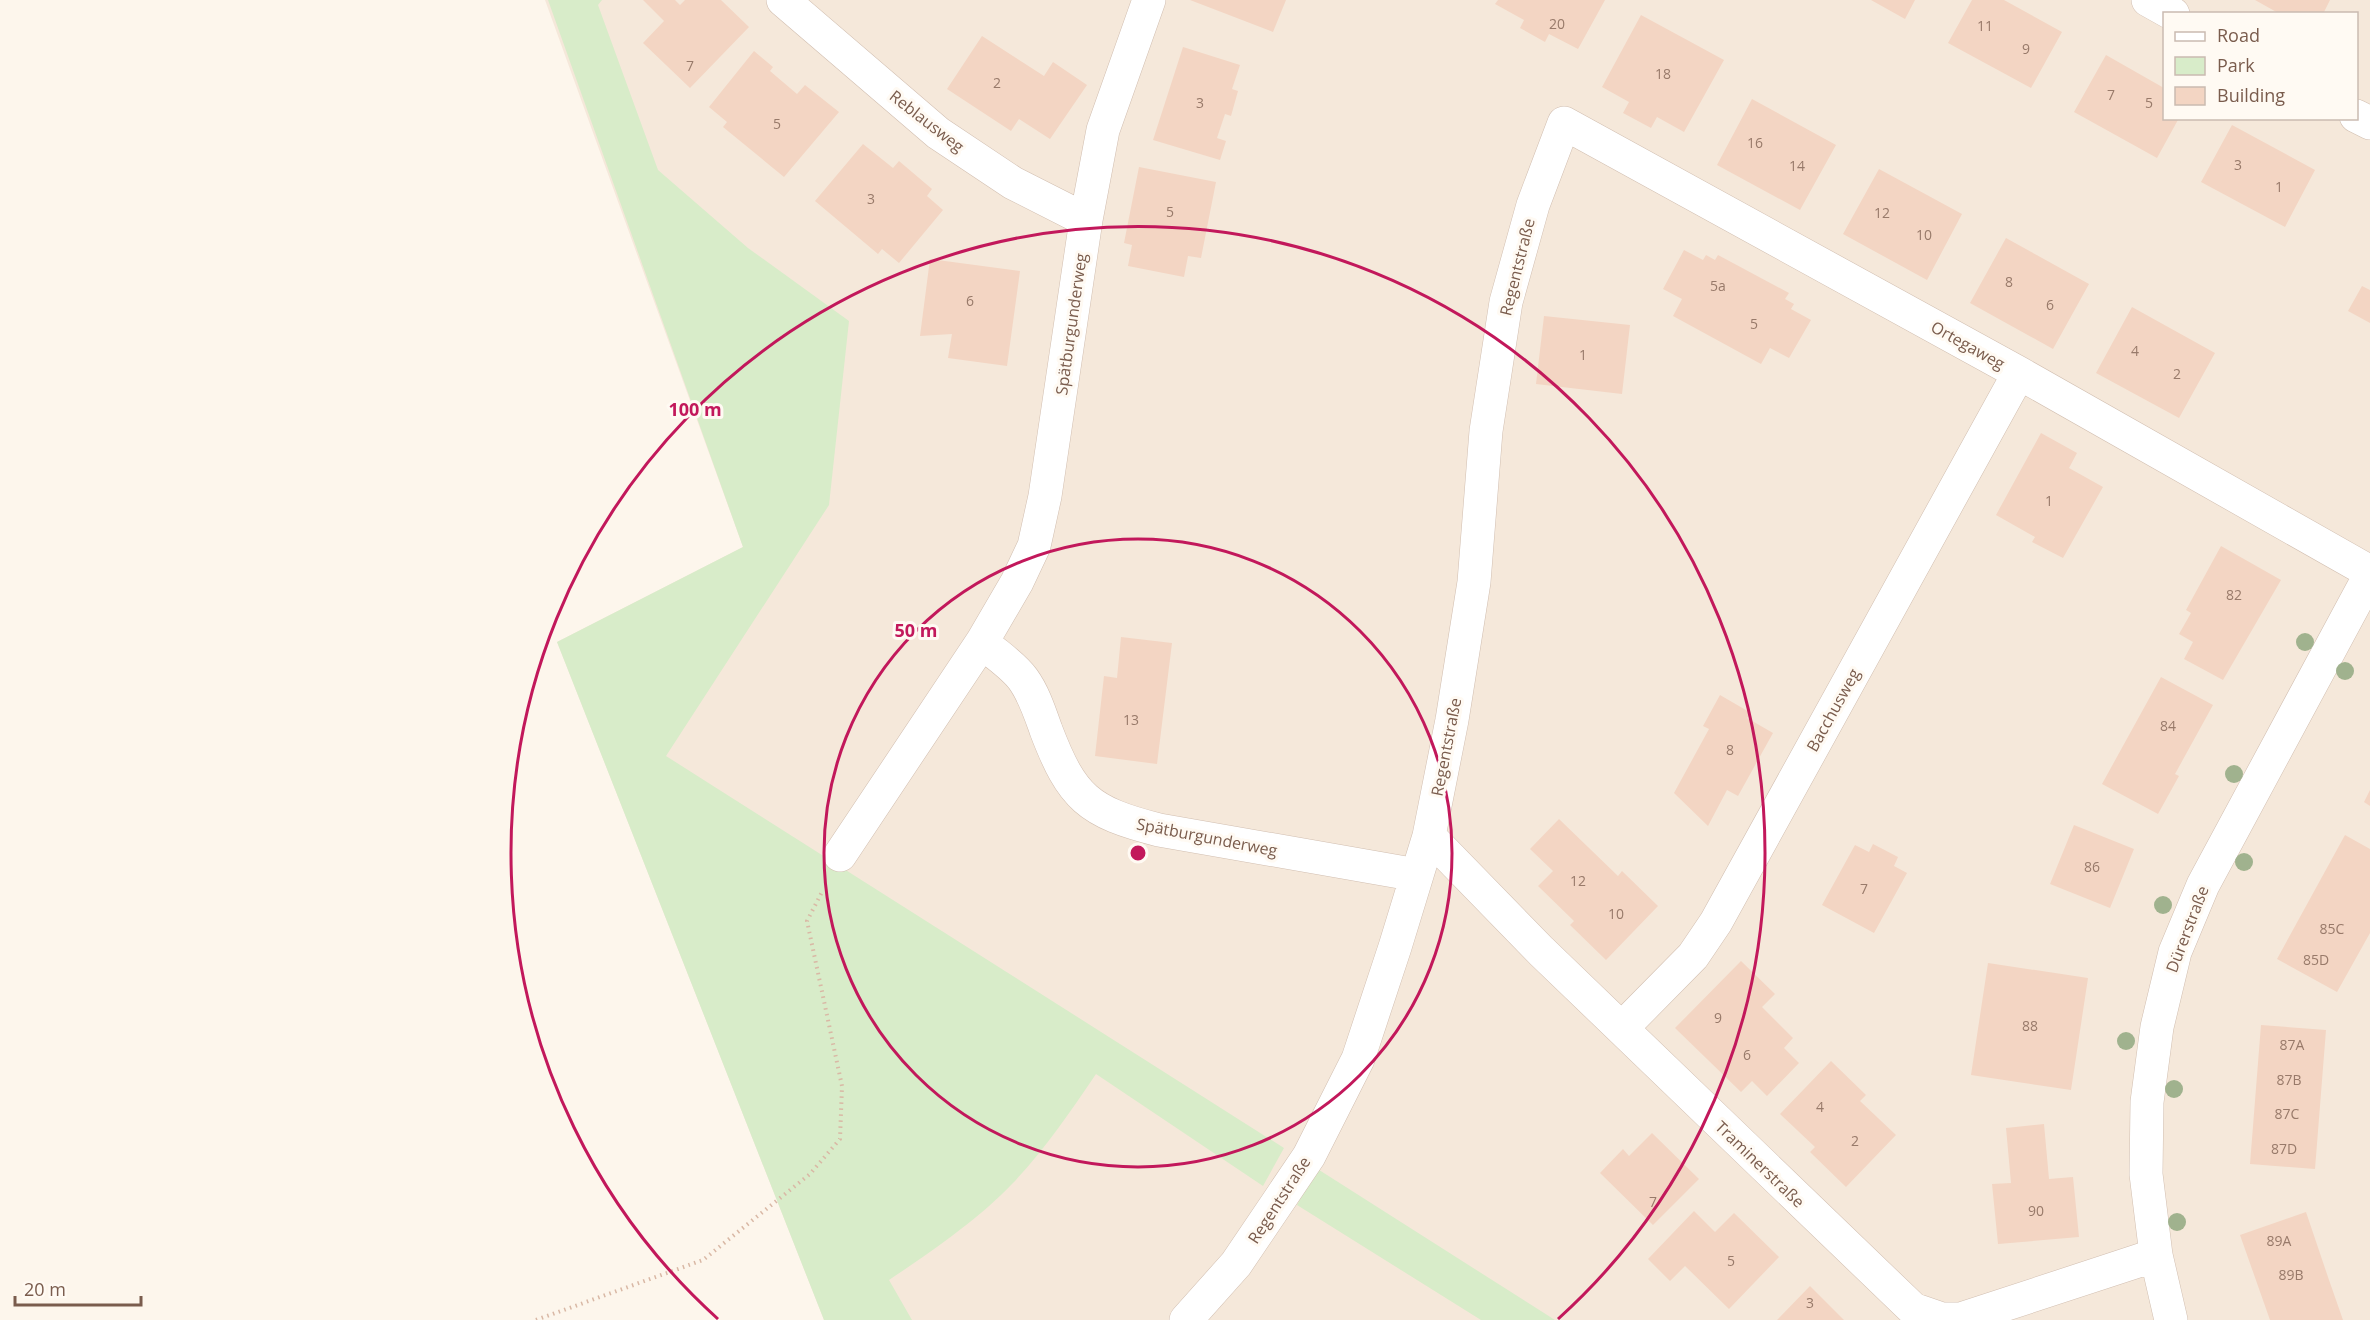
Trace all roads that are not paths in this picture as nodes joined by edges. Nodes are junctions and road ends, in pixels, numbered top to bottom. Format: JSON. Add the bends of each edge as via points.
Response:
{"nodes":[{"id":1,"x":783,"y":0,"type":"edge"},
{"id":2,"x":1149,"y":0,"type":"edge"},
{"id":3,"x":2148,"y":0,"type":"edge"},
{"id":4,"x":2169,"y":12,"type":"edge"},
{"id":5,"x":1564,"y":123,"type":"joint"},
{"id":6,"x":1086,"y":220,"type":"junction"},
{"id":7,"x":2019,"y":373,"type":"junction"},
{"id":8,"x":2370,"y":574,"type":"edge"},
{"id":9,"x":982,"y":642,"type":"junction"},
{"id":10,"x":1429,"y":836,"type":"junction"},
{"id":11,"x":840,"y":855,"type":"road end"},
{"id":12,"x":1417,"y":875,"type":"junction"},
{"id":13,"x":1622,"y":1028,"type":"junction"},
{"id":14,"x":2156,"y":1255,"type":"junction"},
{"id":15,"x":1186,"y":1320,"type":"edge"},
{"id":16,"x":2171,"y":1320,"type":"edge"}],
"edges":[{"from":1,"to":6,"type":"street","name":"Reblausweg","via":[[938,133],[1013,183]]},
{"from":2,"to":6,"type":"street","name":"Spätburgunderweg","via":[[1103,130]]},
{"from":3,"to":4,"type":"street"},
{"from":5,"to":7,"type":"street","name":"Ortegaweg"},
{"from":5,"to":10,"type":"street","name":"Regentstraße","via":[[1533,205],[1506,302],[1486,431],[1474,582]]},
{"from":6,"to":9,"type":"street","name":"Spätburgunderweg","via":[[1034,546]]},
{"from":7,"to":8,"type":"street","name":"Ortegaweg"},
{"from":7,"to":13,"type":"street","name":"Bacchusweg","via":[[1716,922],[1693,956]]},
{"from":8,"to":14,"type":"street","name":"Dürerstraße","via":[[2203,885],[2175,952],[2157,1027],[2147,1102],[2146,1174]]},
{"from":9,"to":11,"type":"street","name":"Spätburgunderweg"},
{"from":9,"to":12,"type":"street","name":"Spätburgunderweg","via":[[1023,679],[1059,763],[1087,803],[1121,820],[1159,830]]},
{"from":10,"to":12,"type":"street","name":"Regentstraße"},
{"from":10,"to":13,"type":"street","name":"Traminerstraße"},
{"from":12,"to":15,"type":"street","name":"Regentstraße","via":[[1358,1059],[1309,1156],[1236,1264]]},
{"from":13,"to":14,"type":"street","name":"Traminerstraße","via":[[1913,1309],[1942,1319],[1961,1319]]},
{"from":14,"to":16,"type":"street","name":"Dürerstraße"}]}
